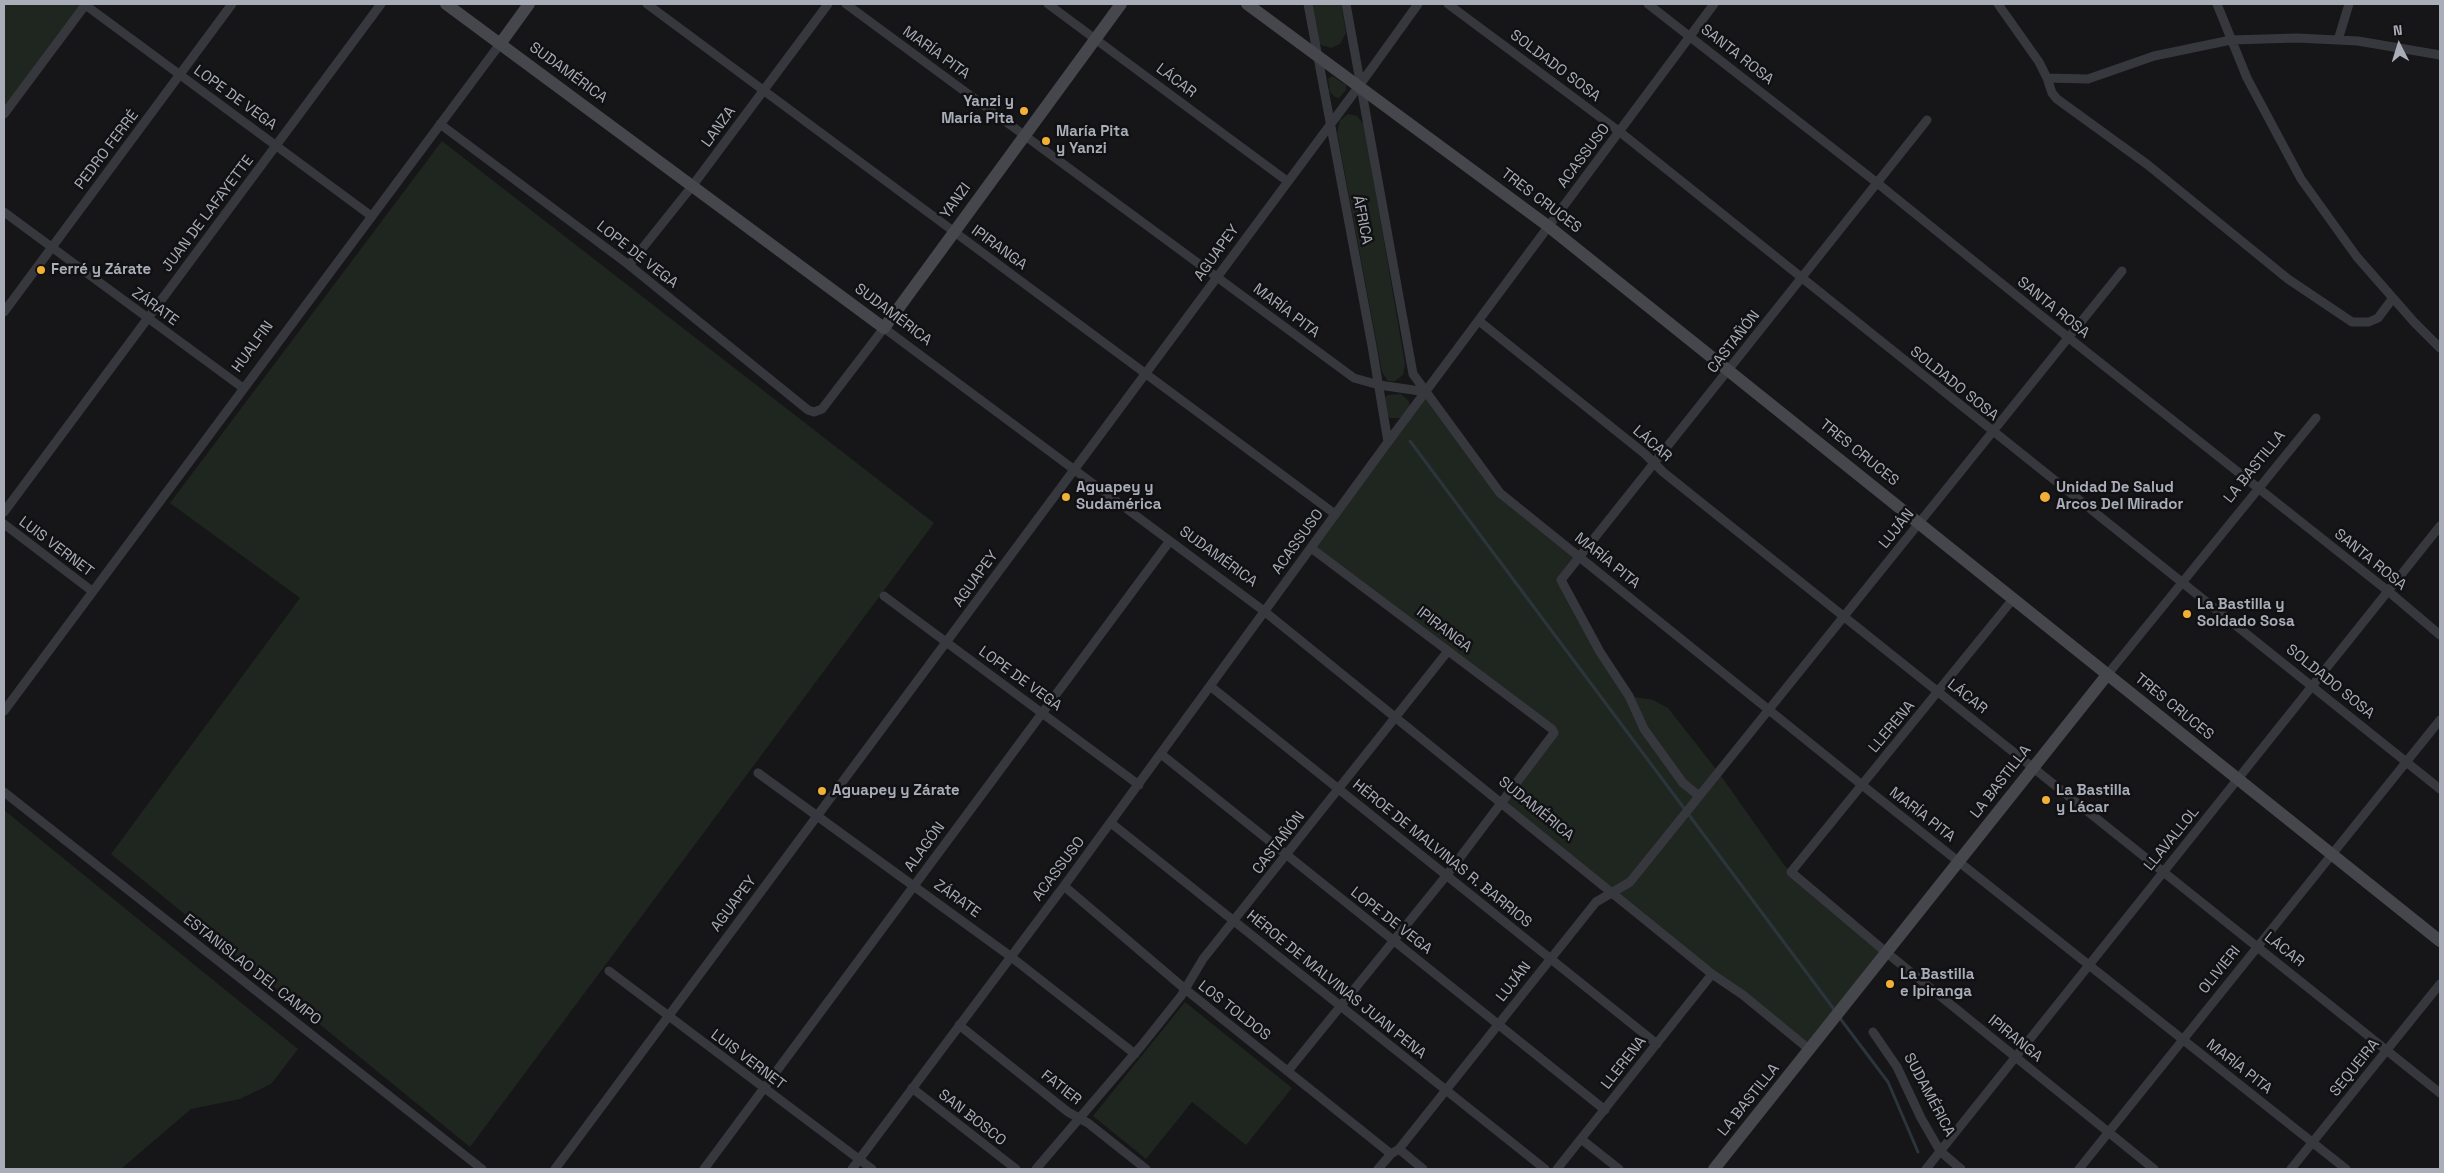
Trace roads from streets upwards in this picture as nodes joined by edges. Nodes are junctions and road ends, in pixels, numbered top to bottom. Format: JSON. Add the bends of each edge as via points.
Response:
{"nodes":[{"id":1,"x":85,"y":4,"type":"edge"},
{"id":2,"x":232,"y":4,"type":"edge"},
{"id":3,"x":381,"y":4,"type":"edge"},
{"id":4,"x":446,"y":4,"type":"edge"},
{"id":5,"x":529,"y":4,"type":"edge"},
{"id":6,"x":648,"y":4,"type":"edge"},
{"id":7,"x":828,"y":4,"type":"edge"},
{"id":8,"x":846,"y":4,"type":"edge"},
{"id":9,"x":1048,"y":4,"type":"edge"},
{"id":10,"x":1121,"y":4,"type":"edge"},
{"id":11,"x":1247,"y":4,"type":"edge"},
{"id":12,"x":1308,"y":4,"type":"edge"},
{"id":13,"x":1346,"y":4,"type":"edge"},
{"id":14,"x":1418,"y":4,"type":"edge"},
{"id":15,"x":1448,"y":4,"type":"edge"},
{"id":16,"x":1648,"y":4,"type":"edge"},
{"id":17,"x":1714,"y":4,"type":"edge"},
{"id":18,"x":1998,"y":4,"type":"edge"},
{"id":19,"x":2217,"y":4,"type":"edge"},
{"id":20,"x":2349,"y":4,"type":"edge"},
{"id":21,"x":1690,"y":35,"type":"junction"},
{"id":22,"x":1095,"y":38,"type":"junction"},
{"id":23,"x":2231,"y":40,"type":"junction"},
{"id":24,"x":2338,"y":40,"type":"junction"},
{"id":25,"x":500,"y":44,"type":"junction"},
{"id":26,"x":1317,"y":55,"type":"junction"},
{"id":27,"x":2440,"y":55,"type":"edge"},
{"id":28,"x":181,"y":75,"type":"junction"},
{"id":29,"x":2047,"y":78,"type":"junction"},
{"id":30,"x":1359,"y":86,"type":"junction"},
{"id":31,"x":763,"y":90,"type":"junction"},
{"id":32,"x":4,"y":114,"type":"edge"},
{"id":33,"x":1927,"y":120,"type":"dead end"},
{"id":34,"x":440,"y":124,"type":"junction"},
{"id":35,"x":1330,"y":125,"type":"junction"},
{"id":36,"x":1620,"y":132,"type":"junction"},
{"id":37,"x":1024,"y":135,"type":"junction"},
{"id":38,"x":276,"y":145,"type":"junction"},
{"id":39,"x":1287,"y":180,"type":"junction"},
{"id":40,"x":1876,"y":182,"type":"junction"},
{"id":41,"x":693,"y":185,"type":"junction"},
{"id":42,"x":4,"y":212,"type":"edge"},
{"id":43,"x":370,"y":215,"type":"junction"},
{"id":44,"x":1548,"y":226,"type":"junction"},
{"id":45,"x":954,"y":232,"type":"junction"},
{"id":46,"x":52,"y":248,"type":"junction"},
{"id":47,"x":629,"y":265,"type":"junction"},
{"id":48,"x":2122,"y":271,"type":"dead end"},
{"id":49,"x":1216,"y":277,"type":"junction"},
{"id":50,"x":1802,"y":278,"type":"junction"},
{"id":51,"x":2394,"y":298,"type":"junction"},
{"id":52,"x":4,"y":312,"type":"edge"},
{"id":53,"x":147,"y":319,"type":"junction"},
{"id":54,"x":1480,"y":321,"type":"junction"},
{"id":55,"x":884,"y":328,"type":"junction"},
{"id":56,"x":2068,"y":338,"type":"junction"},
{"id":57,"x":2440,"y":348,"type":"edge"},
{"id":58,"x":1730,"y":370,"type":"junction"},
{"id":59,"x":1146,"y":371,"type":"junction"},
{"id":60,"x":1379,"y":385,"type":"junction"},
{"id":61,"x":243,"y":388,"type":"junction"},
{"id":62,"x":1427,"y":392,"type":"junction"},
{"id":63,"x":814,"y":412,"type":"joint"},
{"id":64,"x":2316,"y":418,"type":"dead end"},
{"id":65,"x":1992,"y":432,"type":"junction"},
{"id":66,"x":1388,"y":442,"type":"junction"},
{"id":67,"x":1654,"y":464,"type":"junction"},
{"id":68,"x":1074,"y":470,"type":"junction"},
{"id":69,"x":2258,"y":489,"type":"junction"},
{"id":70,"x":4,"y":512,"type":"edge"},
{"id":71,"x":1335,"y":514,"type":"junction"},
{"id":72,"x":4,"y":524,"type":"edge"},
{"id":73,"x":1920,"y":524,"type":"junction"},
{"id":74,"x":2440,"y":526,"type":"edge"},
{"id":75,"x":1169,"y":542,"type":"junction"},
{"id":76,"x":1310,"y":548,"type":"junction"},
{"id":77,"x":1581,"y":557,"type":"junction"},
{"id":78,"x":2183,"y":583,"type":"junction"},
{"id":79,"x":92,"y":591,"type":"junction"},
{"id":80,"x":2388,"y":591,"type":"junction"},
{"id":81,"x":884,"y":596,"type":"dead end"},
{"id":82,"x":2013,"y":599,"type":"junction"},
{"id":83,"x":1264,"y":611,"type":"junction"},
{"id":84,"x":1844,"y":616,"type":"junction"},
{"id":85,"x":2440,"y":635,"type":"edge"},
{"id":86,"x":946,"y":643,"type":"junction"},
{"id":87,"x":1448,"y":651,"type":"junction"},
{"id":88,"x":2107,"y":675,"type":"junction"},
{"id":89,"x":2312,"y":685,"type":"junction"},
{"id":90,"x":1210,"y":686,"type":"junction"},
{"id":91,"x":1939,"y":692,"type":"junction"},
{"id":92,"x":1770,"y":710,"type":"junction"},
{"id":93,"x":4,"y":711,"type":"edge"},
{"id":94,"x":1042,"y":711,"type":"junction"},
{"id":95,"x":1395,"y":716,"type":"junction"},
{"id":96,"x":2440,"y":720,"type":"edge"},
{"id":97,"x":1161,"y":754,"type":"junction"},
{"id":98,"x":2407,"y":762,"type":"junction"},
{"id":99,"x":2034,"y":766,"type":"junction"},
{"id":100,"x":758,"y":773,"type":"dead end"},
{"id":101,"x":2238,"y":779,"type":"junction"},
{"id":102,"x":1139,"y":785,"type":"junction"},
{"id":103,"x":1862,"y":785,"type":"junction"},
{"id":104,"x":2440,"y":789,"type":"edge"},
{"id":105,"x":1339,"y":790,"type":"junction"},
{"id":106,"x":4,"y":792,"type":"edge"},
{"id":107,"x":1696,"y":800,"type":"junction"},
{"id":108,"x":1502,"y":802,"type":"junction"},
{"id":109,"x":818,"y":814,"type":"junction"},
{"id":110,"x":1110,"y":823,"type":"junction"},
{"id":111,"x":1286,"y":855,"type":"junction"},
{"id":112,"x":2332,"y":855,"type":"junction"},
{"id":113,"x":1959,"y":862,"type":"junction"},
{"id":114,"x":1791,"y":872,"type":"joint"},
{"id":115,"x":2164,"y":872,"type":"junction"},
{"id":116,"x":1446,"y":876,"type":"junction"},
{"id":117,"x":914,"y":885,"type":"junction"},
{"id":118,"x":1064,"y":886,"type":"junction"},
{"id":119,"x":1613,"y":893,"type":"junction"},
{"id":120,"x":1235,"y":922,"type":"junction"},
{"id":121,"x":1394,"y":940,"type":"junction"},
{"id":122,"x":2440,"y":941,"type":"edge"},
{"id":123,"x":2257,"y":946,"type":"junction"},
{"id":124,"x":1887,"y":953,"type":"junction"},
{"id":125,"x":1010,"y":956,"type":"junction"},
{"id":126,"x":1550,"y":958,"type":"junction"},
{"id":127,"x":2088,"y":964,"type":"junction"},
{"id":128,"x":609,"y":971,"type":"dead end"},
{"id":129,"x":1712,"y":974,"type":"junction"},
{"id":130,"x":2440,"y":984,"type":"edge"},
{"id":131,"x":1186,"y":990,"type":"junction"},
{"id":132,"x":1341,"y":1006,"type":"junction"},
{"id":133,"x":667,"y":1016,"type":"junction"},
{"id":134,"x":1499,"y":1024,"type":"junction"},
{"id":135,"x":959,"y":1026,"type":"junction"},
{"id":136,"x":1873,"y":1032,"type":"dead end"},
{"id":137,"x":2182,"y":1039,"type":"junction"},
{"id":138,"x":1657,"y":1044,"type":"junction"},
{"id":139,"x":2388,"y":1049,"type":"junction"},
{"id":140,"x":1810,"y":1050,"type":"junction"},
{"id":141,"x":1135,"y":1054,"type":"junction"},
{"id":142,"x":2015,"y":1057,"type":"junction"},
{"id":143,"x":1288,"y":1071,"type":"junction"},
{"id":144,"x":912,"y":1088,"type":"junction"},
{"id":145,"x":764,"y":1089,"type":"junction"},
{"id":146,"x":1445,"y":1091,"type":"junction"},
{"id":147,"x":2440,"y":1093,"type":"edge"},
{"id":148,"x":1605,"y":1110,"type":"junction"},
{"id":149,"x":1079,"y":1119,"type":"junction"},
{"id":150,"x":2108,"y":1132,"type":"junction"},
{"id":151,"x":1581,"y":1139,"type":"junction"},
{"id":152,"x":2312,"y":1142,"type":"junction"},
{"id":153,"x":1395,"y":1151,"type":"junction"},
{"id":154,"x":1940,"y":1151,"type":"junction"},
{"id":155,"x":860,"y":1160,"type":"junction"},
{"id":156,"x":482,"y":1169,"type":"edge"},
{"id":157,"x":555,"y":1169,"type":"edge"},
{"id":158,"x":704,"y":1169,"type":"edge"},
{"id":159,"x":852,"y":1169,"type":"edge"},
{"id":160,"x":872,"y":1169,"type":"edge"},
{"id":161,"x":1016,"y":1169,"type":"edge"},
{"id":162,"x":1036,"y":1169,"type":"edge"},
{"id":163,"x":1146,"y":1169,"type":"edge"},
{"id":164,"x":1378,"y":1169,"type":"edge"},
{"id":165,"x":1423,"y":1169,"type":"edge"},
{"id":166,"x":1545,"y":1169,"type":"edge"},
{"id":167,"x":1557,"y":1169,"type":"edge"},
{"id":168,"x":1619,"y":1169,"type":"edge"},
{"id":169,"x":1714,"y":1169,"type":"edge"},
{"id":170,"x":1926,"y":1169,"type":"edge"},
{"id":171,"x":1961,"y":1169,"type":"edge"},
{"id":172,"x":2079,"y":1169,"type":"edge"},
{"id":173,"x":2154,"y":1169,"type":"edge"},
{"id":174,"x":2290,"y":1169,"type":"edge"},
{"id":175,"x":2346,"y":1169,"type":"edge"}],
"edges":[{"from":1,"to":28,"type":"street","name":"LOPE DE VEGA"},
{"from":1,"to":32,"type":"street"},
{"from":2,"to":28,"type":"street","name":"PEDRO FERRÉ"},
{"from":3,"to":38,"type":"street","name":"JUAN DE LAFAYETTE"},
{"from":4,"to":25,"type":"street","name":"SUDAMÉRICA"},
{"from":5,"to":25,"type":"street","name":"HUALFIN"},
{"from":6,"to":31,"type":"street","name":"IPIRANGA"},
{"from":7,"to":31,"type":"street","name":"LANZA"},
{"from":8,"to":37,"type":"street","name":"MARÍA PITA"},
{"from":9,"to":22,"type":"street","name":"LÁCAR"},
{"from":10,"to":22,"type":"street","name":"YANZI"},
{"from":11,"to":26,"type":"street","name":"TRES CRUCES"},
{"from":12,"to":26,"type":"street","name":"ÁFRICA"},
{"from":13,"to":30,"type":"street","name":"ÁFRICA"},
{"from":14,"to":30,"type":"street","name":"AGUAPEY"},
{"from":15,"to":36,"type":"street","name":"SOLDADO SOSA"},
{"from":16,"to":21,"type":"street","name":"SANTA ROSA"},
{"from":17,"to":21,"type":"street","name":"ACASSUSO"},
{"from":18,"to":29,"type":"street"},
{"from":19,"to":23,"type":"street"},
{"from":20,"to":24,"type":"street"},
{"from":21,"to":36,"type":"street","name":"ACASSUSO"},
{"from":21,"to":40,"type":"street","name":"SANTA ROSA"},
{"from":22,"to":37,"type":"street","name":"YANZI"},
{"from":22,"to":39,"type":"street","name":"LÁCAR"},
{"from":23,"to":24,"type":"street"},
{"from":23,"to":29,"type":"street","via":[[2154,56],[2099,76],[2078,80]]},
{"from":23,"to":51,"type":"street","via":[[2265,115],[2301,179],[2357,257]]},
{"from":24,"to":27,"type":"street","via":[[2396,46]]},
{"from":25,"to":34,"type":"street","name":"HUALFIN"},
{"from":25,"to":41,"type":"street","name":"SUDAMÉRICA"},
{"from":26,"to":30,"type":"street","name":"TRES CRUCES"},
{"from":26,"to":35,"type":"street","name":"ÁFRICA"},
{"from":28,"to":38,"type":"street","name":"LOPE DE VEGA"},
{"from":28,"to":46,"type":"street","name":"PEDRO FERRÉ"},
{"from":29,"to":51,"type":"street","via":[[2057,99],[2148,165],[2254,252],[2334,312],[2352,322],[2369,322],[2382,314]]},
{"from":30,"to":35,"type":"street","name":"AGUAPEY"},
{"from":30,"to":44,"type":"street","name":"TRES CRUCES"},
{"from":30,"to":62,"type":"street","name":"ÁFRICA","via":[[1411,365],[1417,381]]},
{"from":31,"to":41,"type":"street","name":"LANZA"},
{"from":31,"to":45,"type":"street","name":"IPIRANGA"},
{"from":33,"to":40,"type":"street","name":"CASTAÑÓN"},
{"from":34,"to":43,"type":"street","name":"HUALFIN"},
{"from":34,"to":47,"type":"street","name":"LOPE DE VEGA"},
{"from":35,"to":39,"type":"street","name":"AGUAPEY"},
{"from":35,"to":60,"type":"street","name":"ÁFRICA"},
{"from":36,"to":44,"type":"street","name":"ACASSUSO"},
{"from":36,"to":50,"type":"street","name":"SOLDADO SOSA"},
{"from":37,"to":45,"type":"street","name":"YANZI"},
{"from":37,"to":49,"type":"street","name":"MARÍA PITA"},
{"from":38,"to":43,"type":"street","name":"LOPE DE VEGA"},
{"from":38,"to":53,"type":"street","name":"JUAN DE LAFAYETTE"},
{"from":39,"to":49,"type":"street","name":"AGUAPEY"},
{"from":40,"to":50,"type":"street","name":"CASTAÑÓN"},
{"from":40,"to":56,"type":"street","name":"SANTA ROSA"},
{"from":41,"to":47,"type":"street","name":"LANZA"},
{"from":41,"to":55,"type":"street","name":"SUDAMÉRICA"},
{"from":42,"to":46,"type":"street","name":"ZÁRATE"},
{"from":43,"to":61,"type":"street","name":"HUALFIN"},
{"from":44,"to":54,"type":"street","name":"ACASSUSO"},
{"from":44,"to":58,"type":"street","name":"TRES CRUCES"},
{"from":45,"to":55,"type":"street","name":"YANZI"},
{"from":45,"to":59,"type":"street","name":"IPIRANGA"},
{"from":46,"to":52,"type":"street","name":"PEDRO FERRÉ"},
{"from":46,"to":53,"type":"street","name":"ZÁRATE"},
{"from":47,"to":63,"type":"street","name":"LOPE DE VEGA","via":[[800,405]]},
{"from":48,"to":56,"type":"street","name":"LUJÁN"},
{"from":49,"to":59,"type":"street","name":"AGUAPEY"},
{"from":49,"to":60,"type":"street","name":"MARÍA PITA","via":[[1354,378]]},
{"from":50,"to":58,"type":"street","name":"CASTAÑÓN"},
{"from":50,"to":65,"type":"street","name":"SOLDADO SOSA"},
{"from":51,"to":57,"type":"street"},
{"from":53,"to":61,"type":"street","name":"ZÁRATE"},
{"from":53,"to":70,"type":"street","name":"JUAN DE LAFAYETTE"},
{"from":54,"to":62,"type":"street","name":"ACASSUSO"},
{"from":54,"to":67,"type":"street","name":"LÁCAR"},
{"from":55,"to":63,"type":"street","name":"YANZI","via":[[822,409]]},
{"from":55,"to":68,"type":"street","name":"SUDAMÉRICA"},
{"from":56,"to":65,"type":"street","name":"LUJÁN"},
{"from":56,"to":69,"type":"street","name":"SANTA ROSA"},
{"from":58,"to":67,"type":"street","name":"CASTAÑÓN"},
{"from":58,"to":73,"type":"street","name":"TRES CRUCES"},
{"from":59,"to":68,"type":"street","name":"AGUAPEY"},
{"from":59,"to":71,"type":"street","name":"IPIRANGA"},
{"from":60,"to":62,"type":"street","name":"MARÍA PITA"},
{"from":60,"to":66,"type":"street","name":"ÁFRICA"},
{"from":61,"to":79,"type":"street","name":"HUALFIN"},
{"from":62,"to":66,"type":"street","name":"ACASSUSO"},
{"from":62,"to":77,"type":"street","name":"MARÍA PITA","via":[[1500,493]]},
{"from":64,"to":69,"type":"street","name":"LA BASTILLA"},
{"from":65,"to":73,"type":"street","name":"LUJÁN"},
{"from":65,"to":78,"type":"street","name":"SOLDADO SOSA"},
{"from":66,"to":71,"type":"street","name":"ACASSUSO"},
{"from":67,"to":77,"type":"street","name":"CASTAÑÓN"},
{"from":67,"to":84,"type":"street","name":"LÁCAR"},
{"from":68,"to":75,"type":"street","name":"SUDAMÉRICA"},
{"from":68,"to":86,"type":"street","name":"AGUAPEY"},
{"from":69,"to":78,"type":"street","name":"LA BASTILLA"},
{"from":69,"to":80,"type":"street","name":"SANTA ROSA"},
{"from":71,"to":76,"type":"street","name":"ACASSUSO"},
{"from":72,"to":79,"type":"street","name":"LUIS VERNET"},
{"from":73,"to":82,"type":"street","name":"TRES CRUCES"},
{"from":73,"to":84,"type":"street","name":"LUJÁN"},
{"from":74,"to":80,"type":"street","name":"LLAVALLOL"},
{"from":75,"to":83,"type":"street","name":"SUDAMÉRICA"},
{"from":75,"to":94,"type":"street","name":"ALAGÓN"},
{"from":76,"to":83,"type":"street","name":"ACASSUSO"},
{"from":76,"to":87,"type":"street","name":"IPIRANGA"},
{"from":77,"to":92,"type":"street","name":"MARÍA PITA"},
{"from":77,"to":107,"type":"street","name":"CASTAÑÓN","via":[[1561,580],[1600,652],[1629,696],[1644,730]]},
{"from":78,"to":88,"type":"street","name":"LA BASTILLA"},
{"from":78,"to":89,"type":"street","name":"SOLDADO SOSA"},
{"from":79,"to":93,"type":"street","name":"HUALFIN"},
{"from":80,"to":85,"type":"street","name":"SANTA ROSA"},
{"from":80,"to":89,"type":"street","name":"LLAVALLOL"},
{"from":81,"to":86,"type":"street","name":"LOPE DE VEGA"},
{"from":82,"to":88,"type":"street","name":"TRES CRUCES"},
{"from":82,"to":91,"type":"street","name":"LLERENA"},
{"from":83,"to":90,"type":"street","name":"ACASSUSO"},
{"from":83,"to":95,"type":"street","name":"SUDAMÉRICA"},
{"from":84,"to":91,"type":"street","name":"LÁCAR"},
{"from":84,"to":92,"type":"street","name":"LUJÁN"},
{"from":86,"to":94,"type":"street","name":"LOPE DE VEGA"},
{"from":86,"to":109,"type":"street","name":"AGUAPEY"},
{"from":87,"to":95,"type":"street","name":"CASTAÑÓN"},
{"from":87,"to":108,"type":"street","name":"IPIRANGA","via":[[1554,733]]},
{"from":88,"to":99,"type":"street","name":"LA BASTILLA"},
{"from":88,"to":101,"type":"street","name":"TRES CRUCES"},
{"from":89,"to":98,"type":"street","name":"SOLDADO SOSA"},
{"from":89,"to":101,"type":"street","name":"LLAVALLOL"},
{"from":90,"to":97,"type":"street","name":"ACASSUSO"},
{"from":90,"to":105,"type":"street","name":"HÉROE DE MALVINAS R. BARRIOS"},
{"from":91,"to":99,"type":"street","name":"LÁCAR"},
{"from":91,"to":103,"type":"street","name":"LLERENA"},
{"from":92,"to":103,"type":"street","name":"MARÍA PITA"},
{"from":92,"to":107,"type":"street","name":"LUJÁN"},
{"from":94,"to":102,"type":"street","name":"LOPE DE VEGA"},
{"from":94,"to":117,"type":"street","name":"ALAGÓN"},
{"from":95,"to":105,"type":"street","name":"CASTAÑÓN"},
{"from":95,"to":108,"type":"street","name":"SUDAMÉRICA"},
{"from":96,"to":98,"type":"street","name":"OLIVIERI"},
{"from":97,"to":102,"type":"street","name":"ACASSUSO"},
{"from":97,"to":111,"type":"street","name":"LOPE DE VEGA"},
{"from":98,"to":104,"type":"street","name":"SOLDADO SOSA"},
{"from":98,"to":112,"type":"street","name":"OLIVIERI"},
{"from":99,"to":113,"type":"street","name":"LA BASTILLA"},
{"from":99,"to":115,"type":"street","name":"LÁCAR"},
{"from":100,"to":109,"type":"street","name":"ZÁRATE"},
{"from":101,"to":112,"type":"street","name":"TRES CRUCES"},
{"from":101,"to":115,"type":"street","name":"LLAVALLOL"},
{"from":102,"to":110,"type":"street","name":"ACASSUSO"},
{"from":103,"to":113,"type":"street","name":"MARÍA PITA"},
{"from":103,"to":114,"type":"street","name":"LLERENA"},
{"from":105,"to":111,"type":"street","name":"CASTAÑÓN"},
{"from":105,"to":116,"type":"street","name":"HÉROE DE MALVINAS R. BARRIOS"},
{"from":106,"to":156,"type":"street","name":"ESTANISLAO DEL CAMPO"},
{"from":107,"to":119,"type":"street","name":"LUJÁN","via":[[1630,882]]},
{"from":108,"to":116,"type":"street"},
{"from":108,"to":119,"type":"street","name":"SUDAMÉRICA"},
{"from":109,"to":117,"type":"street","name":"ZÁRATE"},
{"from":109,"to":133,"type":"street","name":"AGUAPEY"},
{"from":110,"to":118,"type":"street","name":"ACASSUSO"},
{"from":110,"to":120,"type":"street","name":"HÉROE DE MALVINAS JUAN PENA"},
{"from":111,"to":120,"type":"street","name":"CASTAÑÓN"},
{"from":111,"to":121,"type":"street","name":"LOPE DE VEGA"},
{"from":112,"to":122,"type":"street","name":"TRES CRUCES"},
{"from":112,"to":123,"type":"street","name":"OLIVIERI"},
{"from":113,"to":124,"type":"street","name":"LA BASTILLA"},
{"from":113,"to":127,"type":"street","name":"MARÍA PITA"},
{"from":114,"to":124,"type":"street","name":"IPIRANGA"},
{"from":115,"to":123,"type":"street","name":"LÁCAR"},
{"from":115,"to":127,"type":"street","name":"LLAVALLOL"},
{"from":116,"to":121,"type":"street"},
{"from":116,"to":126,"type":"street","name":"HÉROE DE MALVINAS R. BARRIOS"},
{"from":117,"to":125,"type":"street","name":"ZÁRATE"},
{"from":117,"to":145,"type":"street","name":"ALAGÓN"},
{"from":118,"to":125,"type":"street","name":"ACASSUSO"},
{"from":118,"to":131,"type":"street","name":"LOS TOLDOS"},
{"from":119,"to":126,"type":"street","name":"LUJÁN","via":[[1596,902]]},
{"from":119,"to":129,"type":"street","name":"SUDAMÉRICA"},
{"from":120,"to":131,"type":"street","name":"CASTAÑÓN","via":[[1203,960]]},
{"from":120,"to":132,"type":"street","name":"HÉROE DE MALVINAS JUAN PENA"},
{"from":121,"to":132,"type":"street"},
{"from":121,"to":134,"type":"street","name":"LOPE DE VEGA"},
{"from":123,"to":137,"type":"street","name":"OLIVIERI"},
{"from":123,"to":139,"type":"street","name":"LÁCAR"},
{"from":124,"to":140,"type":"street","name":"LA BASTILLA"},
{"from":124,"to":142,"type":"street","name":"IPIRANGA"},
{"from":125,"to":135,"type":"street","name":"ACASSUSO"},
{"from":125,"to":141,"type":"street","name":"ZÁRATE"},
{"from":126,"to":134,"type":"street","name":"LUJÁN"},
{"from":126,"to":138,"type":"street","name":"HÉROE DE MALVINAS R. BARRIOS"},
{"from":127,"to":137,"type":"street","name":"MARÍA PITA"},
{"from":127,"to":142,"type":"street","name":"LLAVALLOL"},
{"from":128,"to":133,"type":"street","name":"LUIS VERNET"},
{"from":129,"to":138,"type":"street","name":"LLERENA"},
{"from":129,"to":140,"type":"street","name":"SUDAMÉRICA","via":[[1743,994]]},
{"from":130,"to":139,"type":"street","name":"SEQUEIRA"},
{"from":131,"to":141,"type":"street","name":"CASTAÑÓN"},
{"from":131,"to":143,"type":"street","name":"LOS TOLDOS"},
{"from":132,"to":143,"type":"street"},
{"from":132,"to":146,"type":"street","name":"HÉROE DE MALVINAS JUAN PENA"},
{"from":133,"to":145,"type":"street","name":"LUIS VERNET"},
{"from":133,"to":157,"type":"street","name":"AGUAPEY"},
{"from":134,"to":146,"type":"street","name":"LUJÁN"},
{"from":134,"to":148,"type":"street","name":"LOPE DE VEGA"},
{"from":135,"to":144,"type":"street","name":"ACASSUSO"},
{"from":135,"to":149,"type":"street","name":"FATIER"},
{"from":136,"to":154,"type":"street","name":"SUDAMÉRICA","via":[[1897,1067]]},
{"from":137,"to":150,"type":"street","name":"OLIVIERI"},
{"from":137,"to":152,"type":"street","name":"MARÍA PITA"},
{"from":138,"to":148,"type":"street","name":"LLERENA"},
{"from":139,"to":147,"type":"street","name":"LÁCAR"},
{"from":139,"to":152,"type":"street","name":"SEQUEIRA"},
{"from":140,"to":169,"type":"street","name":"LA BASTILLA"},
{"from":141,"to":149,"type":"street","name":"CASTAÑÓN"},
{"from":142,"to":150,"type":"street","name":"IPIRANGA"},
{"from":142,"to":154,"type":"street","name":"LLAVALLOL"},
{"from":143,"to":153,"type":"street","name":"LOS TOLDOS"},
{"from":144,"to":155,"type":"street","name":"ACASSUSO"},
{"from":144,"to":161,"type":"street","name":"SAN BOSCO"},
{"from":145,"to":155,"type":"street","name":"LUIS VERNET"},
{"from":145,"to":158,"type":"street","name":"ALAGÓN"},
{"from":146,"to":153,"type":"street","name":"LUJÁN"},
{"from":146,"to":166,"type":"street","name":"HÉROE DE MALVINAS JUAN PENA"},
{"from":148,"to":151,"type":"street","name":"LLERENA"},
{"from":149,"to":162,"type":"street","name":"CASTAÑÓN"},
{"from":149,"to":163,"type":"street","name":"FATIER"},
{"from":150,"to":172,"type":"street","name":"OLIVIERI"},
{"from":150,"to":173,"type":"street","name":"IPIRANGA"},
{"from":151,"to":167,"type":"street","name":"LLERENA"},
{"from":151,"to":168,"type":"street"},
{"from":152,"to":174,"type":"street","name":"SEQUEIRA"},
{"from":152,"to":175,"type":"street","name":"MARÍA PITA"},
{"from":153,"to":164,"type":"street","name":"LUJÁN"},
{"from":153,"to":165,"type":"street","name":"LOS TOLDOS"},
{"from":154,"to":170,"type":"street","name":"LLAVALLOL"},
{"from":154,"to":171,"type":"street","name":"SUDAMÉRICA"},
{"from":155,"to":159,"type":"street","name":"ACASSUSO"},
{"from":155,"to":160,"type":"street","name":"LUIS VERNET"}]}
